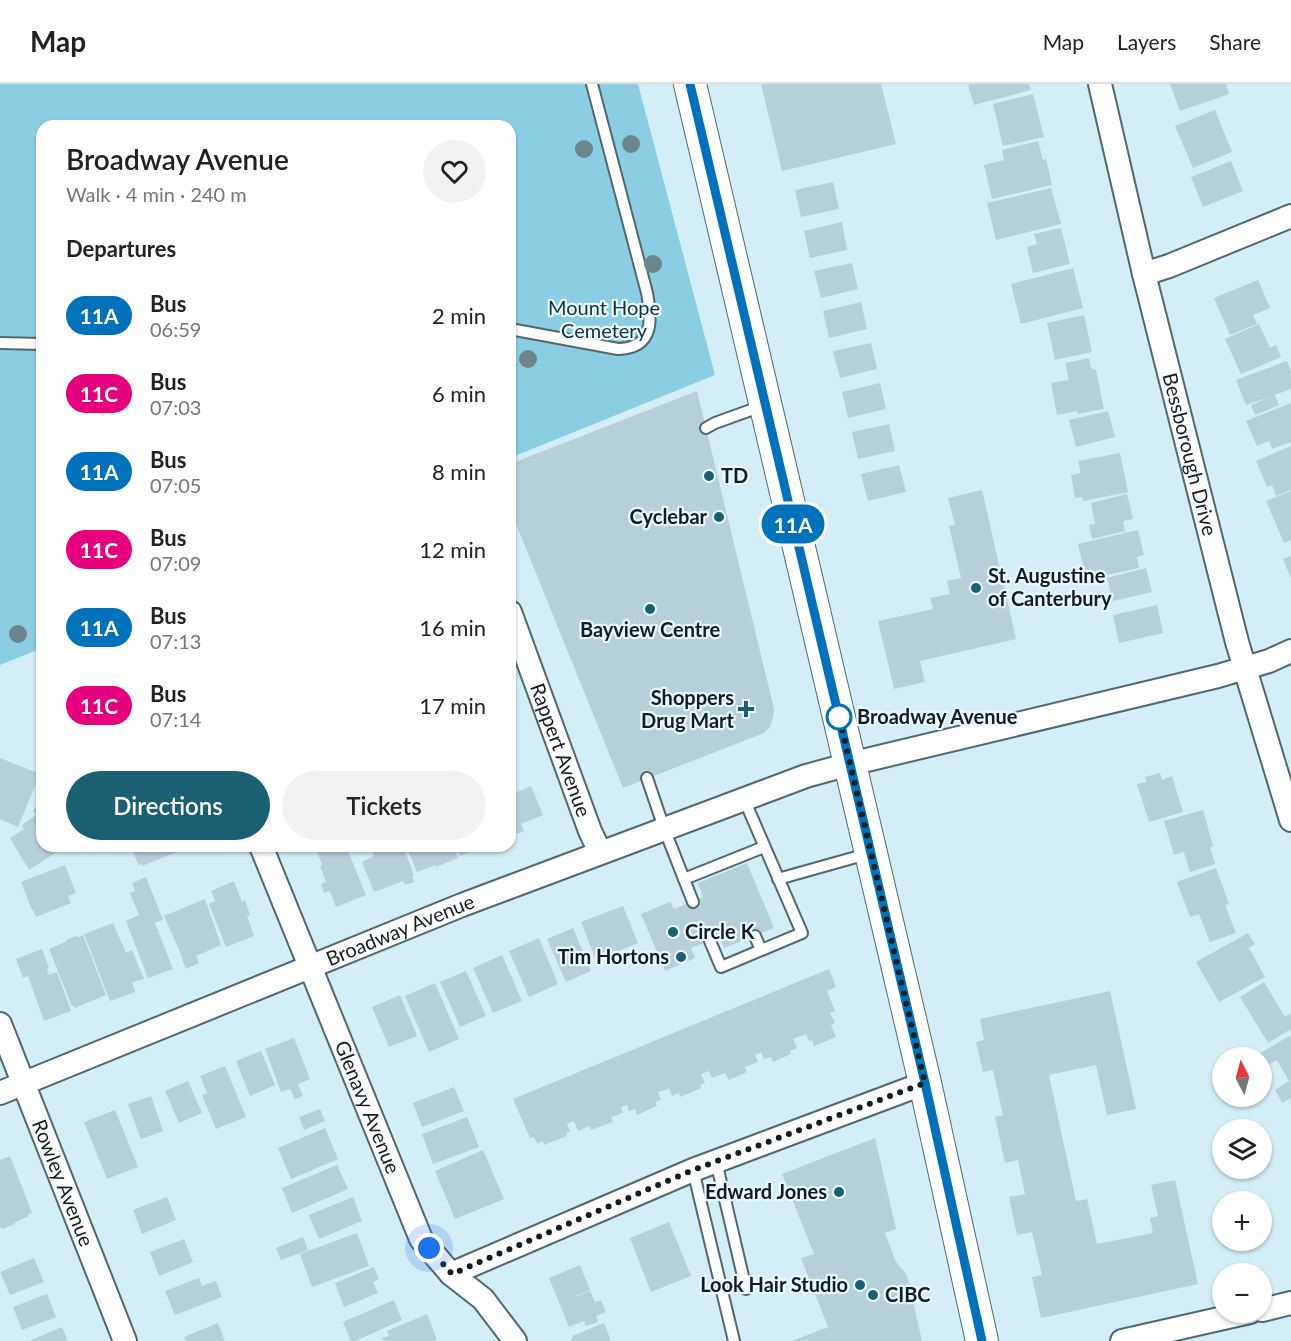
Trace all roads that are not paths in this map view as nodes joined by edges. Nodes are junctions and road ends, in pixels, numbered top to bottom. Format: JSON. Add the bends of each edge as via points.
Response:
{"nodes":[{"id":1,"x":592,"y":84,"type":"edge"},
{"id":2,"x":690,"y":84,"type":"edge"},
{"id":3,"x":1100,"y":84,"type":"edge"},
{"id":4,"x":1291,"y":216,"type":"edge"},
{"id":5,"x":1144,"y":274,"type":"junction"},
{"id":6,"x":516,"y":331,"type":"edge"},
{"id":7,"x":0,"y":344,"type":"edge"},
{"id":8,"x":36,"y":344,"type":"edge"},
{"id":9,"x":765,"y":405,"type":"junction"},
{"id":10,"x":706,"y":428,"type":"dead end"},
{"id":11,"x":516,"y":628,"type":"edge"},
{"id":12,"x":1291,"y":651,"type":"edge"},
{"id":13,"x":1244,"y":669,"type":"junction"},
{"id":14,"x":850,"y":764,"type":"junction"},
{"id":15,"x":647,"y":778,"type":"dead end"},
{"id":16,"x":744,"y":799,"type":"junction"},
{"id":17,"x":1291,"y":820,"type":"edge"},
{"id":18,"x":664,"y":828,"type":"junction"},
{"id":19,"x":764,"y":847,"type":"junction"},
{"id":20,"x":263,"y":852,"type":"edge"},
{"id":21,"x":600,"y":852,"type":"junction"},
{"id":22,"x":871,"y":853,"type":"junction"},
{"id":23,"x":684,"y":879,"type":"junction"},
{"id":24,"x":778,"y":879,"type":"junction"},
{"id":25,"x":693,"y":902,"type":"dead end"},
{"id":26,"x":755,"y":936,"type":"dead end"},
{"id":27,"x":710,"y":941,"type":"dead end"},
{"id":28,"x":761,"y":950,"type":"junction"},
{"id":29,"x":311,"y":968,"type":"junction"},
{"id":30,"x":0,"y":1024,"type":"edge"},
{"id":31,"x":925,"y":1083,"type":"junction"},
{"id":32,"x":24,"y":1084,"type":"junction"},
{"id":33,"x":0,"y":1093,"type":"edge"},
{"id":34,"x":716,"y":1161,"type":"junction"},
{"id":35,"x":693,"y":1170,"type":"junction"},
{"id":36,"x":452,"y":1274,"type":"junction"},
{"id":37,"x":747,"y":1289,"type":"dead end"},
{"id":38,"x":1291,"y":1303,"type":"edge"},
{"id":39,"x":1272,"y":1308,"type":"edge"},
{"id":40,"x":1212,"y":1321,"type":"edge"},
{"id":41,"x":125,"y":1341,"type":"edge"},
{"id":42,"x":515,"y":1341,"type":"edge"},
{"id":43,"x":734,"y":1341,"type":"edge"},
{"id":44,"x":982,"y":1341,"type":"edge"},
{"id":45,"x":1122,"y":1341,"type":"edge"}],
"edges":[{"from":1,"to":6,"type":"lane","via":[[644,279],[649,330],[639,344],[618,349]]},
{"from":2,"to":9,"type":"main road"},
{"from":3,"to":5,"type":"street","name":"Bessborough Drive"},
{"from":4,"to":5,"type":"street"},
{"from":5,"to":13,"type":"street","name":"Bessborough Drive"},
{"from":7,"to":8,"type":"lane"},
{"from":9,"to":10,"type":"lane"},
{"from":9,"to":14,"type":"main road"},
{"from":11,"to":21,"type":"street","name":"Rappert Avenue"},
{"from":12,"to":13,"type":"street","name":"Broadway Avenue"},
{"from":13,"to":14,"type":"street","name":"Broadway Avenue"},
{"from":13,"to":17,"type":"street","name":"Bessborough Drive"},
{"from":14,"to":16,"type":"street","name":"Broadway Avenue"},
{"from":14,"to":22,"type":"main road"},
{"from":15,"to":18,"type":"lane"},
{"from":16,"to":18,"type":"street","name":"Broadway Avenue"},
{"from":16,"to":19,"type":"lane"},
{"from":18,"to":21,"type":"street","name":"Broadway Avenue"},
{"from":18,"to":23,"type":"lane"},
{"from":19,"to":23,"type":"lane","via":[[726,867]]},
{"from":19,"to":24,"type":"lane"},
{"from":20,"to":29,"type":"street","name":"Glenavy Avenue"},
{"from":21,"to":29,"type":"street","name":"Broadway Avenue"},
{"from":22,"to":24,"type":"lane"},
{"from":22,"to":31,"type":"main road"},
{"from":23,"to":25,"type":"lane"},
{"from":24,"to":28,"type":"lane","via":[[802,933]]},
{"from":26,"to":28,"type":"lane"},
{"from":27,"to":28,"type":"lane","via":[[721,967]]},
{"from":29,"to":32,"type":"street","name":"Broadway Avenue"},
{"from":29,"to":36,"type":"street","name":"Glenavy Avenue","via":[[421,1239]]},
{"from":30,"to":32,"type":"street","name":"Rowley Avenue"},
{"from":31,"to":34,"type":"street"},
{"from":31,"to":44,"type":"main road"},
{"from":32,"to":33,"type":"street","name":"Broadway Avenue"},
{"from":32,"to":41,"type":"street","name":"Rowley Avenue"},
{"from":34,"to":35,"type":"street"},
{"from":34,"to":37,"type":"lane"},
{"from":35,"to":36,"type":"street"},
{"from":35,"to":43,"type":"lane"},
{"from":36,"to":42,"type":"street","name":"Glenavy Avenue","via":[[483,1299]]},
{"from":38,"to":39,"type":"street"},
{"from":40,"to":45,"type":"street"}]}
